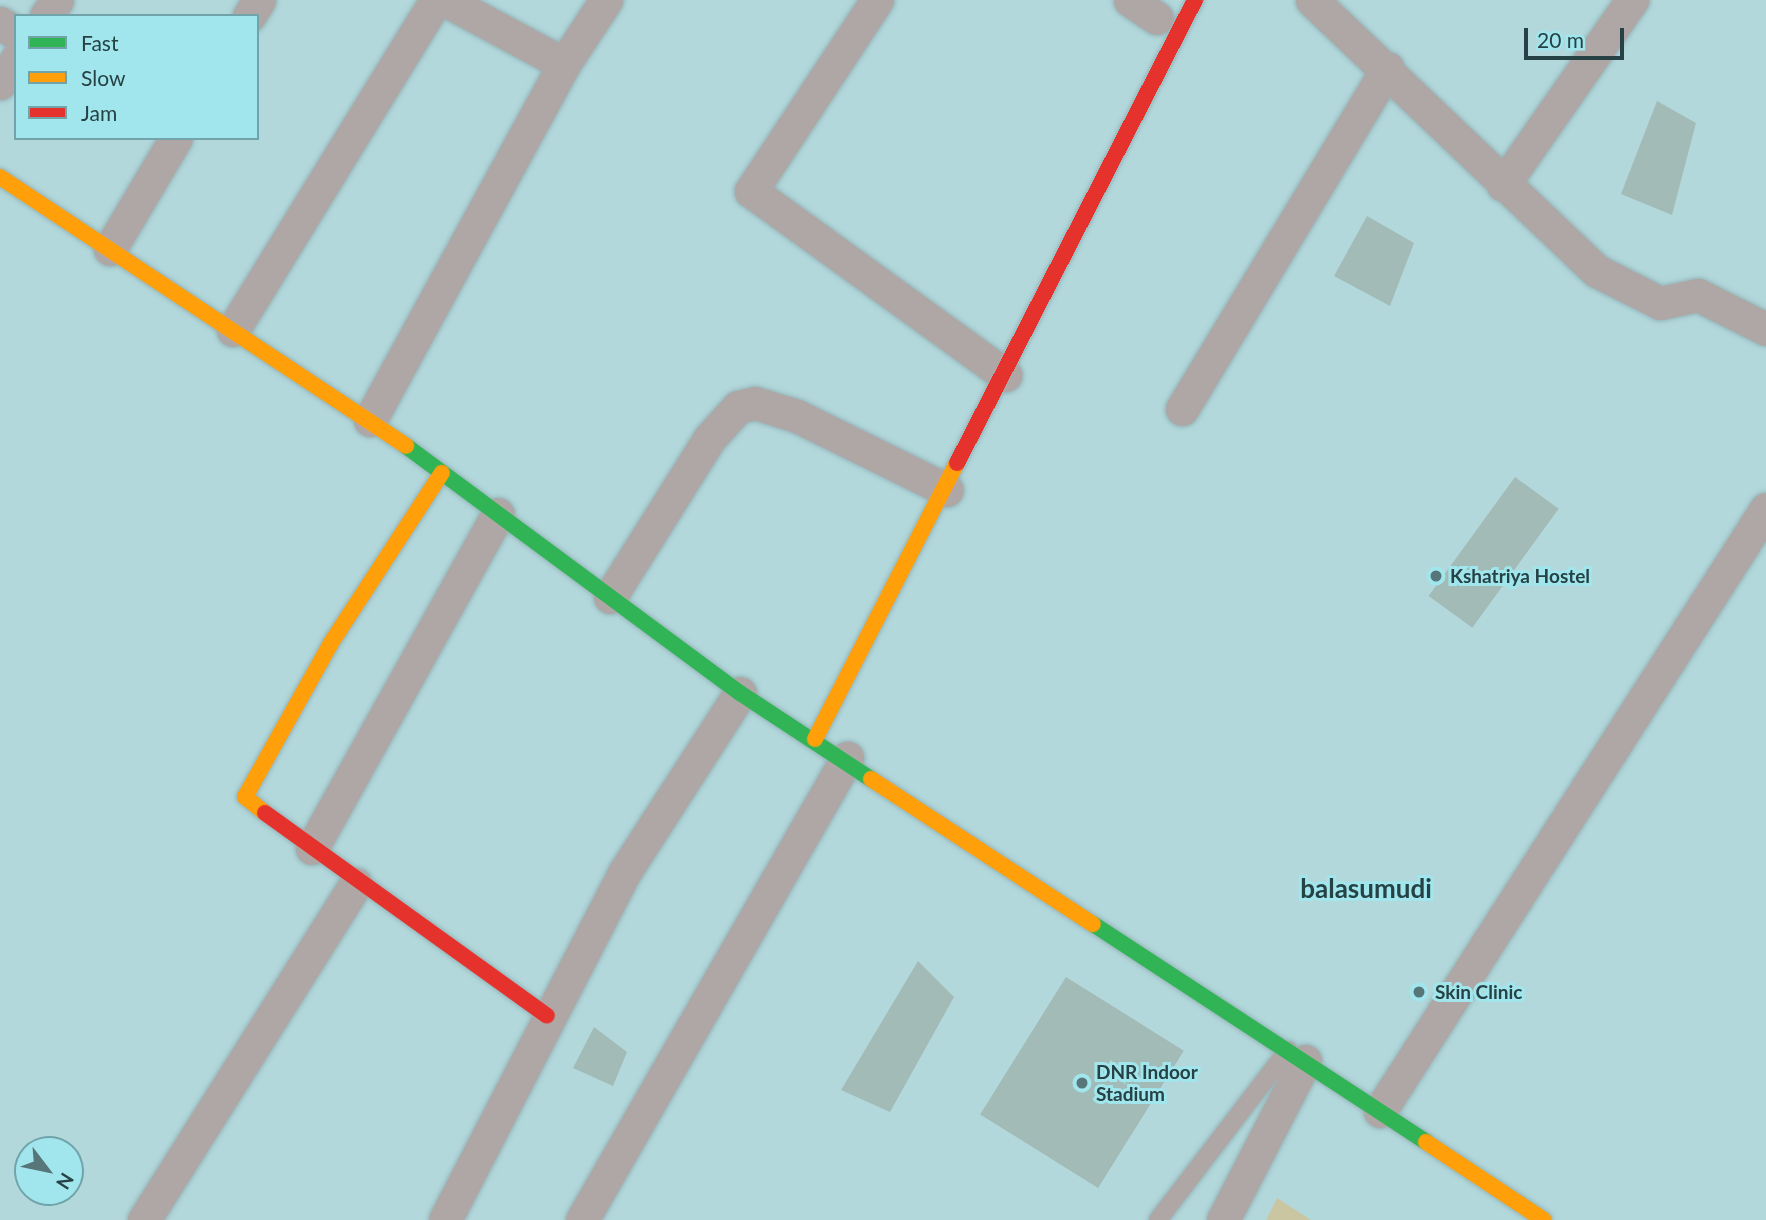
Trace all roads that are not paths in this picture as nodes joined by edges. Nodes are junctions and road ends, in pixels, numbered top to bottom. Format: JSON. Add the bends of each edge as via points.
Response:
{"nodes":[{"id":1,"x":436,"y":0,"type":"edge"},
{"id":2,"x":445,"y":0,"type":"edge"},
{"id":3,"x":606,"y":0,"type":"edge"},
{"id":4,"x":877,"y":0,"type":"edge"},
{"id":5,"x":1195,"y":0,"type":"edge"},
{"id":6,"x":1312,"y":0,"type":"edge"},
{"id":7,"x":1632,"y":0,"type":"edge"},
{"id":8,"x":14,"y":63,"type":"edge"},
{"id":9,"x":564,"y":64,"type":"junction"},
{"id":10,"x":1388,"y":68,"type":"junction"},
{"id":11,"x":0,"y":83,"type":"edge"},
{"id":12,"x":175,"y":140,"type":"edge"},
{"id":13,"x":0,"y":177,"type":"edge"},
{"id":14,"x":1503,"y":185,"type":"junction"},
{"id":15,"x":110,"y":249,"type":"junction"},
{"id":16,"x":1766,"y":329,"type":"edge"},
{"id":17,"x":233,"y":330,"type":"junction"},
{"id":18,"x":1005,"y":375,"type":"junction"},
{"id":19,"x":1182,"y":409,"type":"dead end"},
{"id":20,"x":370,"y":420,"type":"junction"},
{"id":21,"x":442,"y":473,"type":"junction"},
{"id":22,"x":947,"y":489,"type":"junction"},
{"id":23,"x":1766,"y":509,"type":"edge"},
{"id":24,"x":498,"y":514,"type":"junction"},
{"id":25,"x":610,"y":597,"type":"junction"},
{"id":26,"x":740,"y":693,"type":"junction"},
{"id":27,"x":815,"y":739,"type":"junction"},
{"id":28,"x":847,"y":758,"type":"junction"},
{"id":29,"x":312,"y":848,"type":"junction"},
{"id":30,"x":356,"y":884,"type":"junction"},
{"id":31,"x":547,"y":1016,"type":"junction"},
{"id":32,"x":1297,"y":1055,"type":"junction"},
{"id":33,"x":1380,"y":1111,"type":"junction"},
{"id":34,"x":144,"y":1220,"type":"edge"},
{"id":35,"x":444,"y":1220,"type":"edge"},
{"id":36,"x":582,"y":1220,"type":"edge"},
{"id":37,"x":1158,"y":1220,"type":"edge"},
{"id":38,"x":1223,"y":1220,"type":"edge"},
{"id":39,"x":1544,"y":1220,"type":"edge"}],
"edges":[{"from":1,"to":17,"type":"street"},
{"from":2,"to":9,"type":"street"},
{"from":3,"to":9,"type":"street"},
{"from":4,"to":18,"type":"street","via":[[751,191]]},
{"from":5,"to":18,"type":"street"},
{"from":6,"to":10,"type":"street"},
{"from":7,"to":14,"type":"street"},
{"from":8,"to":11,"type":"street"},
{"from":9,"to":20,"type":"street"},
{"from":10,"to":14,"type":"street"},
{"from":10,"to":19,"type":"street"},
{"from":12,"to":15,"type":"street"},
{"from":13,"to":15,"type":"street"},
{"from":14,"to":16,"type":"street","via":[[1597,271],[1660,303],[1698,295]]},
{"from":15,"to":17,"type":"street"},
{"from":17,"to":20,"type":"street"},
{"from":18,"to":22,"type":"street"},
{"from":20,"to":21,"type":"street"},
{"from":21,"to":24,"type":"street"},
{"from":21,"to":29,"type":"street","via":[[331,643],[245,796]]},
{"from":22,"to":25,"type":"street","via":[[797,416],[755,403],[738,407],[709,439]]},
{"from":22,"to":27,"type":"street"},
{"from":23,"to":33,"type":"street"},
{"from":24,"to":25,"type":"street"},
{"from":24,"to":29,"type":"street"},
{"from":25,"to":26,"type":"street"},
{"from":26,"to":27,"type":"street"},
{"from":26,"to":31,"type":"street","via":[[624,873]]},
{"from":27,"to":28,"type":"street"},
{"from":28,"to":32,"type":"street"},
{"from":28,"to":36,"type":"street"},
{"from":29,"to":30,"type":"street"},
{"from":30,"to":31,"type":"street"},
{"from":30,"to":34,"type":"street"},
{"from":31,"to":35,"type":"street"},
{"from":32,"to":33,"type":"street"},
{"from":32,"to":37,"type":"lane"},
{"from":32,"to":38,"type":"street"},
{"from":33,"to":39,"type":"street"}]}
